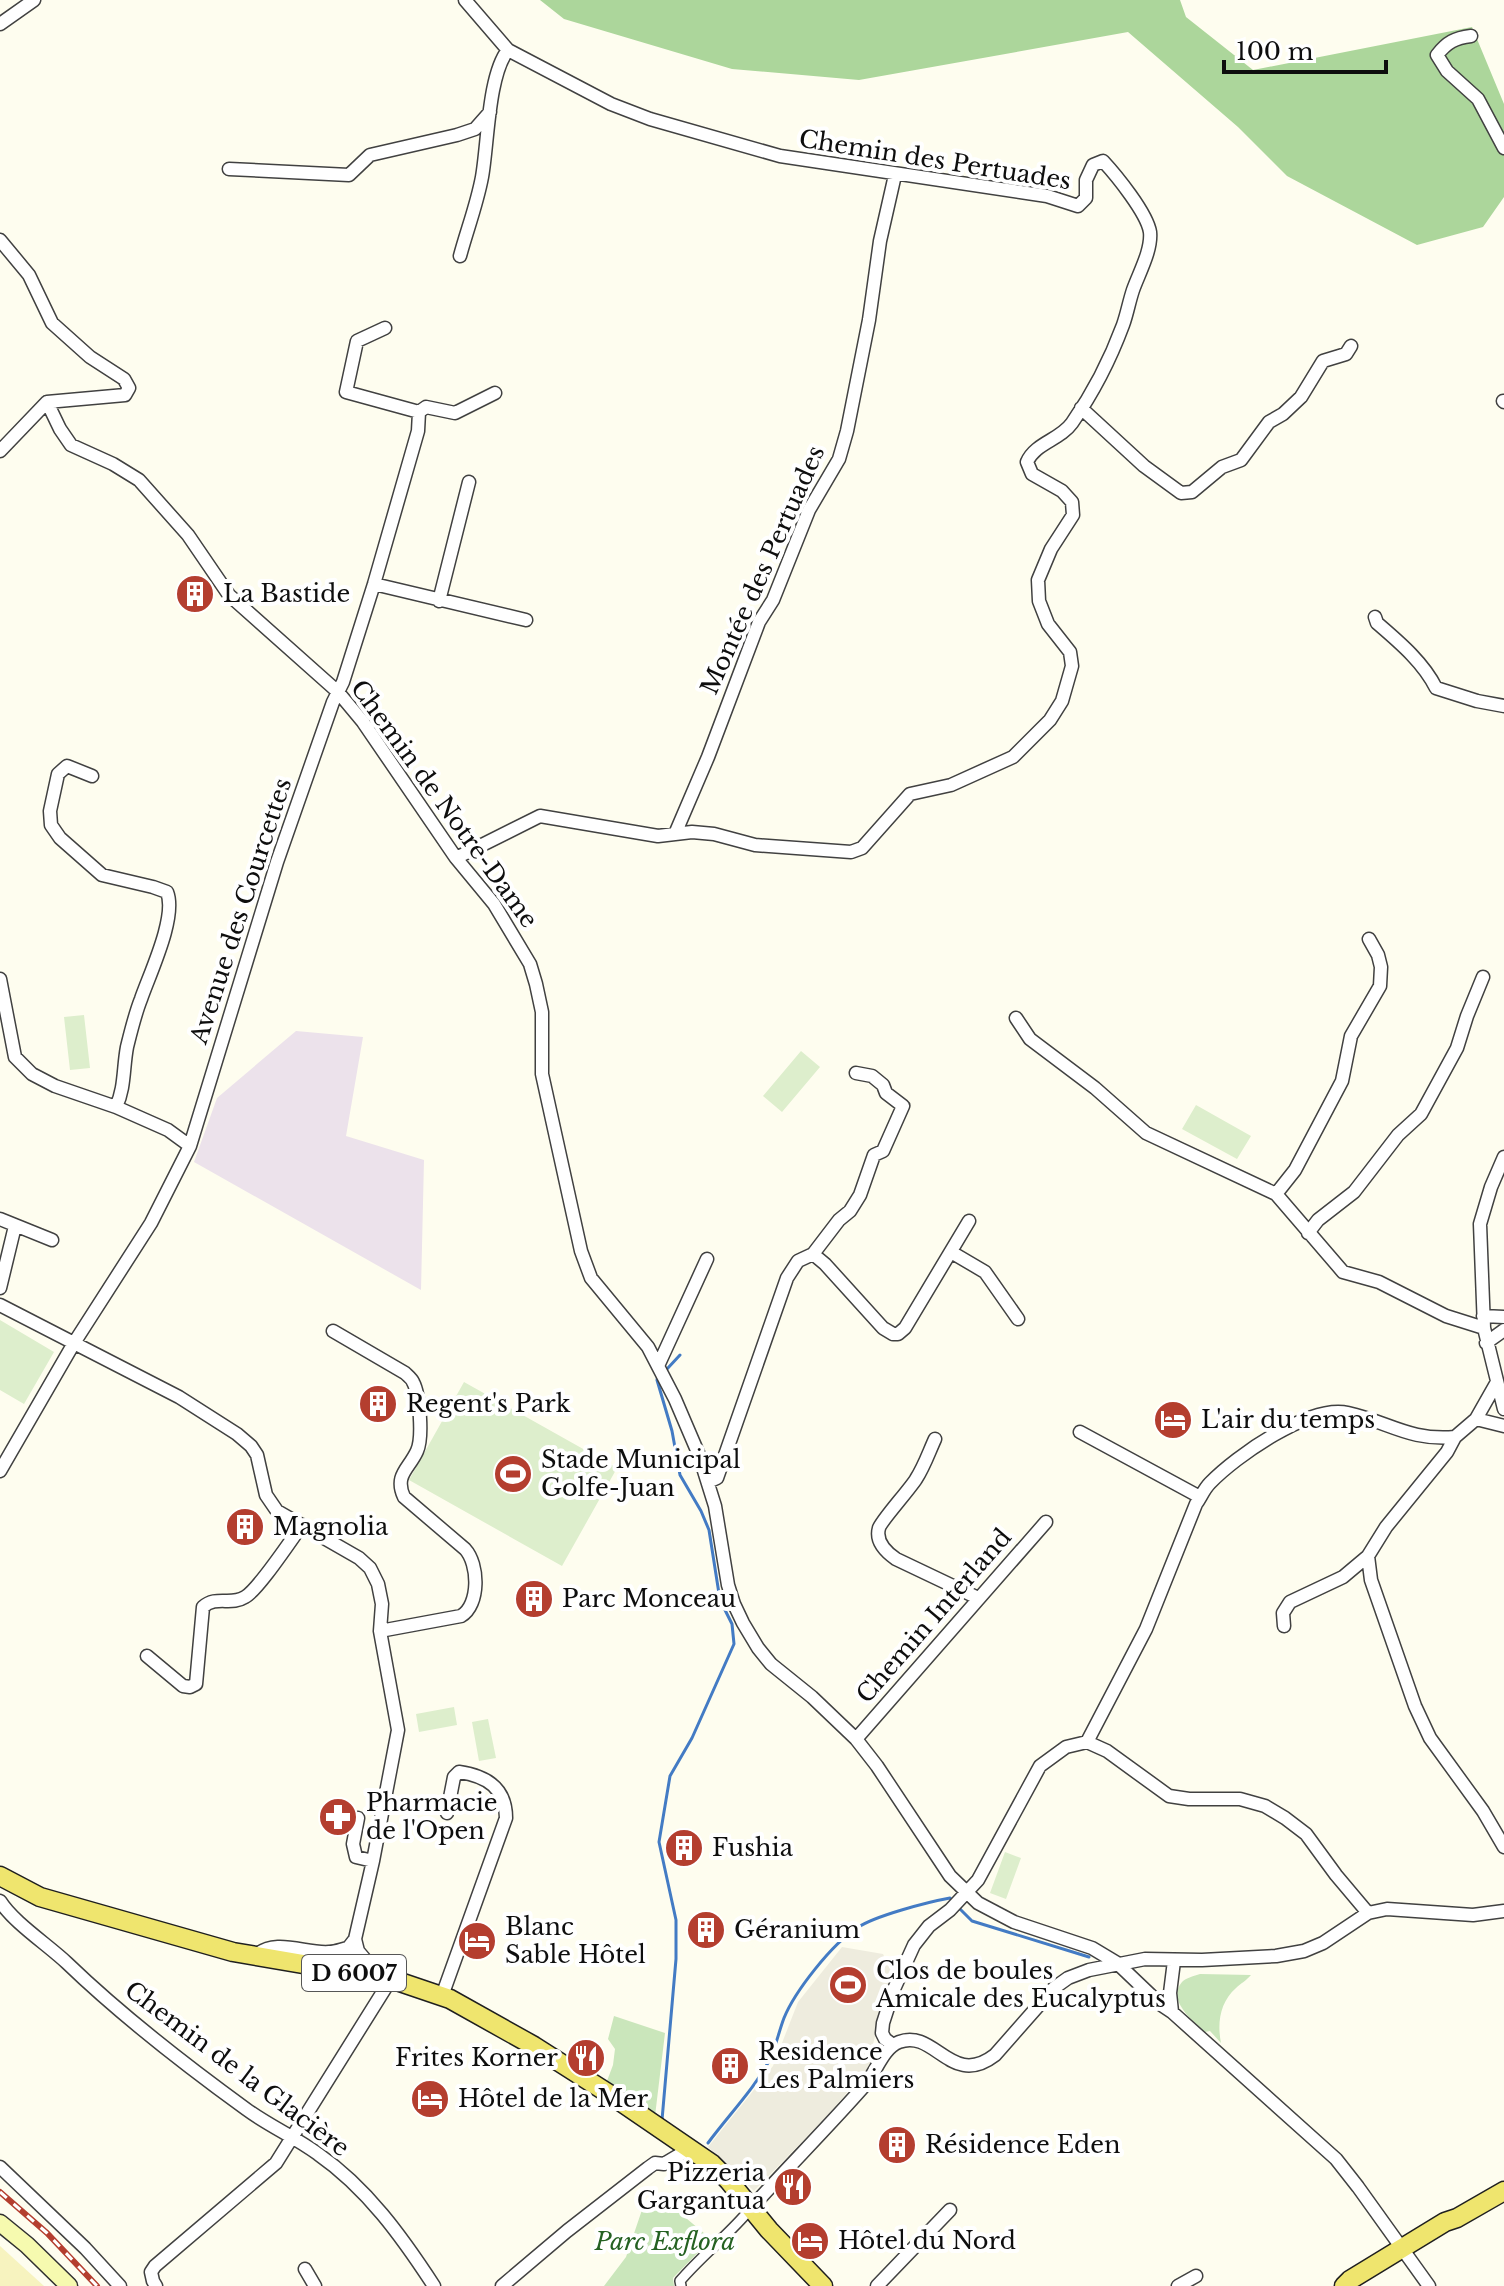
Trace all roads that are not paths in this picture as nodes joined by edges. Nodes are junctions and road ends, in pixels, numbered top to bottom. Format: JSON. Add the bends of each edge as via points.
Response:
{"nodes":[{"id":1,"x":34,"y":0,"type":"edge"},
{"id":2,"x":465,"y":0,"type":"edge"},
{"id":3,"x":0,"y":24,"type":"edge"},
{"id":4,"x":1471,"y":36,"type":"dead end"},
{"id":5,"x":508,"y":50,"type":"junction"},
{"id":6,"x":490,"y":112,"type":"junction"},
{"id":7,"x":1504,"y":148,"type":"edge"},
{"id":8,"x":229,"y":169,"type":"dead end"},
{"id":9,"x":895,"y":175,"type":"junction"},
{"id":10,"x":0,"y":240,"type":"edge"},
{"id":11,"x":460,"y":256,"type":"dead end"},
{"id":12,"x":385,"y":328,"type":"dead end"},
{"id":13,"x":1351,"y":346,"type":"dead end"},
{"id":14,"x":495,"y":393,"type":"dead end"},
{"id":15,"x":47,"y":402,"type":"junction"},
{"id":16,"x":1081,"y":408,"type":"junction"},
{"id":17,"x":419,"y":412,"type":"junction"},
{"id":18,"x":0,"y":451,"type":"edge"},
{"id":19,"x":469,"y":482,"type":"dead end"},
{"id":20,"x":374,"y":584,"type":"junction"},
{"id":21,"x":439,"y":601,"type":"junction"},
{"id":22,"x":1375,"y":617,"type":"dead end"},
{"id":23,"x":526,"y":620,"type":"dead end"},
{"id":24,"x":338,"y":692,"type":"junction"},
{"id":25,"x":1504,"y":706,"type":"edge"},
{"id":26,"x":92,"y":776,"type":"dead end"},
{"id":27,"x":675,"y":834,"type":"junction"},
{"id":28,"x":456,"y":858,"type":"junction"},
{"id":29,"x":1369,"y":939,"type":"dead end"},
{"id":30,"x":1483,"y":977,"type":"dead end"},
{"id":31,"x":0,"y":979,"type":"edge"},
{"id":32,"x":1016,"y":1018,"type":"dead end"},
{"id":33,"x":856,"y":1073,"type":"dead end"},
{"id":34,"x":116,"y":1107,"type":"junction"},
{"id":35,"x":190,"y":1146,"type":"junction"},
{"id":36,"x":1504,"y":1157,"type":"edge"},
{"id":37,"x":1276,"y":1194,"type":"junction"},
{"id":38,"x":0,"y":1219,"type":"edge"},
{"id":39,"x":969,"y":1221,"type":"dead end"},
{"id":40,"x":15,"y":1226,"type":"junction"},
{"id":41,"x":1308,"y":1233,"type":"junction"},
{"id":42,"x":52,"y":1240,"type":"dead end"},
{"id":43,"x":951,"y":1252,"type":"junction"},
{"id":44,"x":813,"y":1254,"type":"junction"},
{"id":45,"x":707,"y":1259,"type":"dead end"},
{"id":46,"x":0,"y":1288,"type":"edge"},
{"id":47,"x":0,"y":1305,"type":"edge"},
{"id":48,"x":1504,"y":1317,"type":"edge"},
{"id":49,"x":1018,"y":1319,"type":"dead end"},
{"id":50,"x":1484,"y":1322,"type":"junction"},
{"id":51,"x":1504,"y":1330,"type":"edge"},
{"id":52,"x":333,"y":1331,"type":"dead end"},
{"id":53,"x":74,"y":1343,"type":"junction"},
{"id":54,"x":1486,"y":1343,"type":"junction"},
{"id":55,"x":658,"y":1366,"type":"junction"},
{"id":56,"x":1497,"y":1382,"type":"junction"},
{"id":57,"x":1504,"y":1409,"type":"edge"},
{"id":58,"x":1476,"y":1419,"type":"junction"},
{"id":59,"x":1504,"y":1426,"type":"edge"},
{"id":60,"x":1080,"y":1432,"type":"dead end"},
{"id":61,"x":1455,"y":1437,"type":"junction"},
{"id":62,"x":935,"y":1439,"type":"dead end"},
{"id":63,"x":0,"y":1471,"type":"edge"},
{"id":64,"x":708,"y":1482,"type":"junction"},
{"id":65,"x":1200,"y":1497,"type":"junction"},
{"id":66,"x":1046,"y":1522,"type":"dead end"},
{"id":67,"x":302,"y":1525,"type":"junction"},
{"id":68,"x":1368,"y":1556,"type":"junction"},
{"id":69,"x":1350,"y":1573,"type":"junction"},
{"id":70,"x":1371,"y":1580,"type":"junction"},
{"id":71,"x":978,"y":1598,"type":"junction"},
{"id":72,"x":1284,"y":1626,"type":"dead end"},
{"id":73,"x":380,"y":1631,"type":"junction"},
{"id":74,"x":147,"y":1656,"type":"dead end"},
{"id":75,"x":856,"y":1739,"type":"junction"},
{"id":76,"x":1087,"y":1742,"type":"junction"},
{"id":77,"x":447,"y":1813,"type":"dead end"},
{"id":78,"x":358,"y":1818,"type":"dead end"},
{"id":79,"x":1504,"y":1847,"type":"edge"},
{"id":80,"x":373,"y":1861,"type":"junction"},
{"id":81,"x":0,"y":1876,"type":"edge"},
{"id":82,"x":0,"y":1901,"type":"edge"},
{"id":83,"x":959,"y":1901,"type":"junction"},
{"id":84,"x":1504,"y":1911,"type":"edge"},
{"id":85,"x":1368,"y":1913,"type":"junction"},
{"id":86,"x":354,"y":1946,"type":"junction"},
{"id":87,"x":255,"y":1956,"type":"junction"},
{"id":88,"x":1174,"y":1961,"type":"junction"},
{"id":89,"x":1117,"y":1963,"type":"junction"},
{"id":90,"x":347,"y":1971,"type":"junction"},
{"id":91,"x":385,"y":1978,"type":"junction"},
{"id":92,"x":442,"y":1996,"type":"junction"},
{"id":93,"x":1172,"y":2012,"type":"junction"},
{"id":94,"x":893,"y":2045,"type":"junction"},
{"id":95,"x":293,"y":2139,"type":"junction"},
{"id":96,"x":691,"y":2148,"type":"junction"},
{"id":97,"x":0,"y":2167,"type":"edge"},
{"id":98,"x":1504,"y":2191,"type":"edge"},
{"id":99,"x":751,"y":2208,"type":"junction"},
{"id":100,"x":950,"y":2210,"type":"dead end"},
{"id":101,"x":0,"y":2223,"type":"edge"},
{"id":102,"x":1404,"y":2252,"type":"junction"},
{"id":103,"x":795,"y":2257,"type":"junction"},
{"id":104,"x":305,"y":2269,"type":"dead end"},
{"id":105,"x":1196,"y":2276,"type":"dead end"},
{"id":106,"x":69,"y":2286,"type":"edge"},
{"id":107,"x":120,"y":2286,"type":"edge"},
{"id":108,"x":156,"y":2286,"type":"edge"},
{"id":109,"x":315,"y":2286,"type":"edge"},
{"id":110,"x":434,"y":2286,"type":"edge"},
{"id":111,"x":502,"y":2286,"type":"edge"},
{"id":112,"x":681,"y":2286,"type":"edge"},
{"id":113,"x":807,"y":2286,"type":"edge"},
{"id":114,"x":823,"y":2286,"type":"edge"},
{"id":115,"x":877,"y":2286,"type":"edge"},
{"id":116,"x":1178,"y":2286,"type":"edge"},
{"id":117,"x":1344,"y":2286,"type":"edge"},
{"id":118,"x":1352,"y":2286,"type":"edge"},
{"id":119,"x":1429,"y":2286,"type":"edge"}],
"edges":[{"from":1,"to":3,"type":"street"},
{"from":2,"to":5,"type":"street","name":"Chemin des Pertuades"},
{"from":4,"to":7,"type":"street","via":[[1458,37],[1437,55],[1478,99]]},
{"from":5,"to":6,"type":"street","via":[[501,59]]},
{"from":5,"to":9,"type":"street","name":"Chemin des Pertuades","via":[[650,119],[780,156]]},
{"from":6,"to":8,"type":"street","via":[[475,129],[370,155],[349,175]]},
{"from":6,"to":11,"type":"street","via":[[482,179]]},
{"from":9,"to":16,"type":"street","name":"Chemin des Pertuades","via":[[1047,196],[1078,206],[1086,198],[1093,165],[1103,161],[1116,174],[1147,220],[1150,234],[1119,334]]},
{"from":9,"to":27,"type":"street","name":"Montée des Pertuades","via":[[839,459],[809,510],[759,622]]},
{"from":10,"to":15,"type":"street","via":[[29,275],[52,323],[129,388],[125,395]]},
{"from":12,"to":17,"type":"street","via":[[357,341],[346,392]]},
{"from":13,"to":16,"type":"street","via":[[1346,354],[1323,361],[1301,397],[1269,422],[1241,460],[1222,467],[1192,492],[1181,493],[1144,466]]},
{"from":14,"to":17,"type":"street","via":[[455,413],[426,407]]},
{"from":15,"to":18,"type":"street"},
{"from":15,"to":24,"type":"street","name":"Chemin de Notre-Dame","via":[[71,445],[139,480],[188,535],[229,595]]},
{"from":16,"to":27,"type":"street","name":"Chemin des Pertuades","via":[[1069,427],[1031,452],[1027,462],[1032,474],[1072,502],[1073,515],[1038,580],[1048,624],[1070,652],[1072,666],[1062,701],[1030,742],[1013,757],[951,785],[910,794],[862,848],[851,852]]},
{"from":17,"to":20,"type":"street","name":"Avenue des Courcettes"},
{"from":19,"to":21,"type":"street"},
{"from":20,"to":21,"type":"street"},
{"from":20,"to":24,"type":"street","name":"Avenue des Courcettes"},
{"from":21,"to":23,"type":"street"},
{"from":22,"to":25,"type":"street","via":[[1436,688]]},
{"from":24,"to":28,"type":"street","name":"Chemin de Notre-Dame"},
{"from":24,"to":35,"type":"street","name":"Avenue des Courcettes","via":[[277,862]]},
{"from":26,"to":34,"type":"street","via":[[67,766],[58,774],[51,825],[102,875],[153,887],[170,899],[127,1048],[123,1093]]},
{"from":27,"to":28,"type":"street","name":"Chemin des Pertuades","via":[[658,836],[540,816]]},
{"from":28,"to":55,"type":"street","name":"Chemin de Notre-Dame","via":[[494,904],[530,964],[542,1012],[542,1074],[591,1278]]},
{"from":29,"to":37,"type":"street","via":[[1381,967],[1380,986],[1351,1036],[1342,1081],[1295,1170]]},
{"from":30,"to":41,"type":"street","via":[[1457,1048],[1421,1114],[1354,1192]]},
{"from":31,"to":34,"type":"street","via":[[15,1057],[44,1080]]},
{"from":32,"to":37,"type":"street","via":[[1030,1039],[1146,1133]]},
{"from":33,"to":44,"type":"street","via":[[872,1076],[903,1106],[883,1151],[874,1155],[860,1195]]},
{"from":34,"to":35,"type":"street"},
{"from":35,"to":53,"type":"street","name":"Avenue des Courcettes","via":[[151,1223]]},
{"from":36,"to":50,"type":"street","via":[[1480,1224]]},
{"from":37,"to":41,"type":"street"},
{"from":38,"to":40,"type":"street"},
{"from":39,"to":43,"type":"street"},
{"from":40,"to":42,"type":"street"},
{"from":40,"to":46,"type":"street"},
{"from":41,"to":50,"type":"street","via":[[1343,1272],[1379,1282],[1446,1316]]},
{"from":43,"to":44,"type":"street","via":[[898,1334],[883,1328]]},
{"from":43,"to":49,"type":"street","via":[[985,1272]]},
{"from":44,"to":64,"type":"street","via":[[798,1261],[787,1278],[717,1478]]},
{"from":45,"to":55,"type":"street"},
{"from":47,"to":53,"type":"street"},
{"from":48,"to":50,"type":"street"},
{"from":50,"to":54,"type":"street"},
{"from":51,"to":54,"type":"street"},
{"from":52,"to":73,"type":"street","via":[[413,1381],[420,1435],[400,1487],[404,1497],[472,1556],[475,1567],[469,1611]]},
{"from":53,"to":63,"type":"street","name":"Avenue des Courcettes"},
{"from":53,"to":67,"type":"street","via":[[179,1397],[245,1440],[257,1455],[266,1495],[277,1511]]},
{"from":54,"to":56,"type":"street"},
{"from":55,"to":64,"type":"street","name":"Chemin de Notre-Dame"},
{"from":56,"to":57,"type":"street"},
{"from":56,"to":58,"type":"street"},
{"from":58,"to":59,"type":"street"},
{"from":58,"to":61,"type":"street"},
{"from":60,"to":65,"type":"street"},
{"from":61,"to":65,"type":"street","via":[[1414,1435],[1327,1411],[1299,1421],[1231,1463]]},
{"from":61,"to":68,"type":"street"},
{"from":62,"to":71,"type":"street","via":[[918,1476],[879,1526],[878,1537],[896,1559]]},
{"from":64,"to":75,"type":"street","name":"Chemin de Notre-Dame","via":[[728,1585],[743,1623],[771,1664]]},
{"from":65,"to":76,"type":"street","via":[[1146,1629]]},
{"from":66,"to":71,"type":"street","name":"Chemin Interland"},
{"from":67,"to":73,"type":"street","via":[[370,1568],[382,1604]]},
{"from":67,"to":74,"type":"street","via":[[250,1594],[203,1607],[196,1684],[183,1686]]},
{"from":68,"to":69,"type":"street"},
{"from":68,"to":70,"type":"street"},
{"from":69,"to":70,"type":"street"},
{"from":69,"to":72,"type":"street","via":[[1290,1602],[1283,1613]]},
{"from":70,"to":79,"type":"street","via":[[1430,1738]]},
{"from":71,"to":75,"type":"street","name":"Chemin Interland"},
{"from":73,"to":80,"type":"street","via":[[398,1730]]},
{"from":75,"to":83,"type":"street","name":"Chemin de Notre-Dame","via":[[950,1876]]},
{"from":76,"to":83,"type":"street","via":[[1066,1747],[1040,1766],[978,1880]]},
{"from":76,"to":85,"type":"street","via":[[1169,1796],[1240,1799],[1285,1818],[1306,1834]]},
{"from":77,"to":92,"type":"street","via":[[459,1772],[477,1774],[493,1785],[506,1806]]},
{"from":78,"to":80,"type":"street","via":[[356,1857]]},
{"from":80,"to":86,"type":"street"},
{"from":81,"to":87,"type":"main road","number":"D 6007","via":[[40,1897]]},
{"from":82,"to":95,"type":"street","name":"Chemin de la Glacière","via":[[154,2038]]},
{"from":83,"to":89,"type":"street","name":"Chemin de Notre-Dame","via":[[1092,1948]]},
{"from":83,"to":94,"type":"street","via":[[914,1945],[883,2023],[882,2033]]},
{"from":84,"to":85,"type":"street"},
{"from":85,"to":88,"type":"street","via":[[1304,1951]]},
{"from":86,"to":87,"type":"street","via":[[331,1952],[274,1947]]},
{"from":86,"to":90,"type":"street"},
{"from":86,"to":91,"type":"street"},
{"from":87,"to":90,"type":"main road","number":"D 6007"},
{"from":88,"to":89,"type":"street"},
{"from":88,"to":93,"type":"street"},
{"from":89,"to":93,"type":"street","name":"Chemin de Notre-Dame"},
{"from":89,"to":94,"type":"street","via":[[1068,1978],[1054,1988],[985,2063],[966,2066],[918,2041]]},
{"from":90,"to":91,"type":"main road","number":"D 6007"},
{"from":91,"to":92,"type":"main road","number":"D 6007"},
{"from":91,"to":95,"type":"street"},
{"from":92,"to":96,"type":"main road","number":"D 6007","via":[[534,2046]]},
{"from":93,"to":102,"type":"street","name":"Chemin de Notre-Dame","via":[[1336,2159]]},
{"from":94,"to":99,"type":"street","via":[[838,2116]]},
{"from":95,"to":108,"type":"street","via":[[276,2163],[155,2266],[151,2272]]},
{"from":95,"to":110,"type":"street","name":"Chemin de la Glacière","via":[[370,2201]]},
{"from":96,"to":99,"type":"main road","number":"D 6007","via":[[723,2174]]},
{"from":96,"to":111,"type":"street","via":[[664,2164],[655,2163]]},
{"from":97,"to":107,"type":"street"},
{"from":98,"to":102,"type":"main road","via":[[1445,2222]]},
{"from":99,"to":103,"type":"main road","number":"D 6007"},
{"from":99,"to":112,"type":"street","via":[[691,2268]]},
{"from":100,"to":115,"type":"street"},
{"from":101,"to":106,"type":"main road"},
{"from":102,"to":117,"type":"main road"},
{"from":102,"to":118,"type":"main road"},
{"from":102,"to":119,"type":"street","name":"Chemin de Notre-Dame"},
{"from":103,"to":113,"type":"main road","number":"D 6007"},
{"from":103,"to":114,"type":"main road","number":"D 6007"},
{"from":104,"to":109,"type":"street"},
{"from":105,"to":116,"type":"street"}]}
